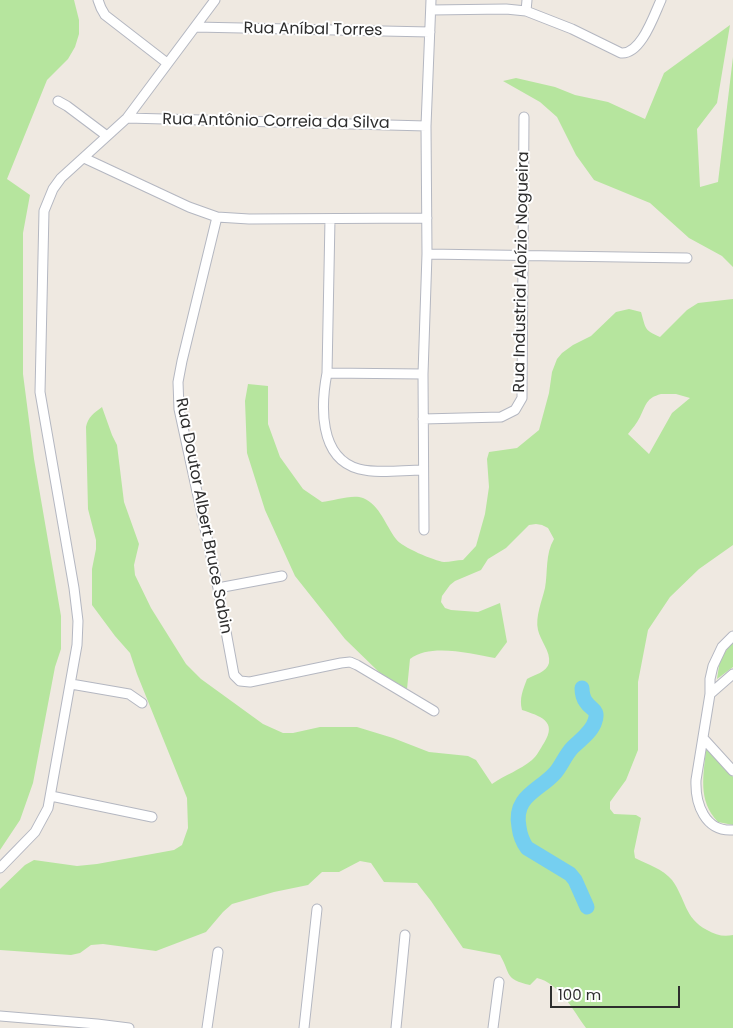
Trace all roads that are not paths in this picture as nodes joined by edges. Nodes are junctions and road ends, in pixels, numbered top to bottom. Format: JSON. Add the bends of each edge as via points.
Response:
{"nodes":[{"id":1,"x":98,"y":0,"type":"edge"},
{"id":2,"x":215,"y":0,"type":"edge"},
{"id":3,"x":431,"y":0,"type":"edge"},
{"id":4,"x":526,"y":0,"type":"edge"},
{"id":5,"x":661,"y":0,"type":"edge"},
{"id":6,"x":430,"y":10,"type":"junction"},
{"id":7,"x":526,"y":11,"type":"junction"},
{"id":8,"x":195,"y":27,"type":"junction"},
{"id":9,"x":430,"y":32,"type":"junction"},
{"id":10,"x":167,"y":63,"type":"junction"},
{"id":11,"x":58,"y":101,"type":"dead end"},
{"id":12,"x":524,"y":117,"type":"dead end"},
{"id":13,"x":126,"y":118,"type":"junction"},
{"id":14,"x":426,"y":126,"type":"junction"},
{"id":15,"x":107,"y":136,"type":"junction"},
{"id":16,"x":84,"y":158,"type":"junction"},
{"id":17,"x":217,"y":218,"type":"junction"},
{"id":18,"x":427,"y":218,"type":"junction"},
{"id":19,"x":330,"y":219,"type":"junction"},
{"id":20,"x":427,"y":254,"type":"junction"},
{"id":21,"x":524,"y":256,"type":"junction"},
{"id":22,"x":687,"y":258,"type":"dead end"},
{"id":23,"x":327,"y":373,"type":"junction"},
{"id":24,"x":423,"y":374,"type":"junction"},
{"id":25,"x":423,"y":419,"type":"junction"},
{"id":26,"x":424,"y":470,"type":"junction"},
{"id":27,"x":424,"y":530,"type":"dead end"},
{"id":28,"x":282,"y":576,"type":"dead end"},
{"id":29,"x":218,"y":588,"type":"junction"},
{"id":30,"x":733,"y":636,"type":"edge"},
{"id":31,"x":733,"y":674,"type":"edge"},
{"id":32,"x":71,"y":684,"type":"junction"},
{"id":33,"x":710,"y":694,"type":"junction"},
{"id":34,"x":142,"y":703,"type":"dead end"},
{"id":35,"x":434,"y":711,"type":"dead end"},
{"id":36,"x":703,"y":738,"type":"junction"},
{"id":37,"x":733,"y":771,"type":"edge"},
{"id":38,"x":51,"y":796,"type":"junction"},
{"id":39,"x":152,"y":817,"type":"dead end"},
{"id":40,"x":733,"y":830,"type":"edge"},
{"id":41,"x":0,"y":868,"type":"edge"},
{"id":42,"x":317,"y":909,"type":"dead end"},
{"id":43,"x":405,"y":935,"type":"dead end"},
{"id":44,"x":218,"y":952,"type":"dead end"},
{"id":45,"x":499,"y":982,"type":"dead end"},
{"id":46,"x":0,"y":1016,"type":"edge"},
{"id":47,"x":129,"y":1028,"type":"edge"},
{"id":48,"x":207,"y":1028,"type":"edge"},
{"id":49,"x":304,"y":1028,"type":"edge"},
{"id":50,"x":396,"y":1028,"type":"edge"},
{"id":51,"x":493,"y":1028,"type":"edge"}],
"edges":[{"from":1,"to":10,"type":"street","via":[[100,8],[110,18]]},
{"from":2,"to":8,"type":"street"},
{"from":3,"to":6,"type":"street"},
{"from":4,"to":7,"type":"street"},
{"from":5,"to":7,"type":"street","via":[[641,40],[625,53]]},
{"from":6,"to":7,"type":"street"},
{"from":6,"to":9,"type":"street"},
{"from":8,"to":9,"type":"street","name":"Rua Aníbal Torres"},
{"from":8,"to":10,"type":"street"},
{"from":9,"to":14,"type":"street"},
{"from":10,"to":13,"type":"street"},
{"from":11,"to":15,"type":"street"},
{"from":12,"to":21,"type":"street","name":"Rua Industrial Aloízio Nogueira"},
{"from":13,"to":14,"type":"street","name":"Rua Antônio Correia da Silva"},
{"from":13,"to":15,"type":"street"},
{"from":14,"to":18,"type":"street"},
{"from":15,"to":16,"type":"street"},
{"from":16,"to":17,"type":"street"},
{"from":16,"to":32,"type":"street","via":[[61,178],[44,211],[40,355],[42,412],[78,612]]},
{"from":17,"to":19,"type":"street"},
{"from":17,"to":29,"type":"street","name":"Rua Doutor Albert Bruce Sabin","via":[[182,360],[178,396]]},
{"from":18,"to":19,"type":"street"},
{"from":18,"to":20,"type":"street"},
{"from":19,"to":23,"type":"street"},
{"from":20,"to":21,"type":"street"},
{"from":20,"to":24,"type":"street"},
{"from":21,"to":22,"type":"street"},
{"from":21,"to":25,"type":"street","name":"Rua Industrial Aloízio Nogueira","via":[[523,394],[515,410],[501,417]]},
{"from":23,"to":24,"type":"street"},
{"from":23,"to":26,"type":"street","via":[[323,409],[333,450],[357,468]]},
{"from":24,"to":25,"type":"street"},
{"from":25,"to":26,"type":"street"},
{"from":26,"to":27,"type":"street"},
{"from":28,"to":29,"type":"street"},
{"from":29,"to":35,"type":"street","name":"Rua Doutor Albert Bruce Sabin","via":[[232,668],[240,681],[250,682],[350,662]]},
{"from":30,"to":33,"type":"street","via":[[722,647],[713,666]]},
{"from":31,"to":33,"type":"street"},
{"from":32,"to":34,"type":"street","via":[[129,694]]},
{"from":32,"to":38,"type":"street"},
{"from":33,"to":36,"type":"street"},
{"from":36,"to":37,"type":"street"},
{"from":36,"to":40,"type":"street","via":[[695,792],[698,806],[714,826],[720,830]]},
{"from":38,"to":39,"type":"street"},
{"from":38,"to":41,"type":"street","via":[[45,816],[35,832]]},
{"from":42,"to":49,"type":"street"},
{"from":43,"to":50,"type":"street"},
{"from":44,"to":48,"type":"street"},
{"from":45,"to":51,"type":"street"},
{"from":46,"to":47,"type":"street"}]}
